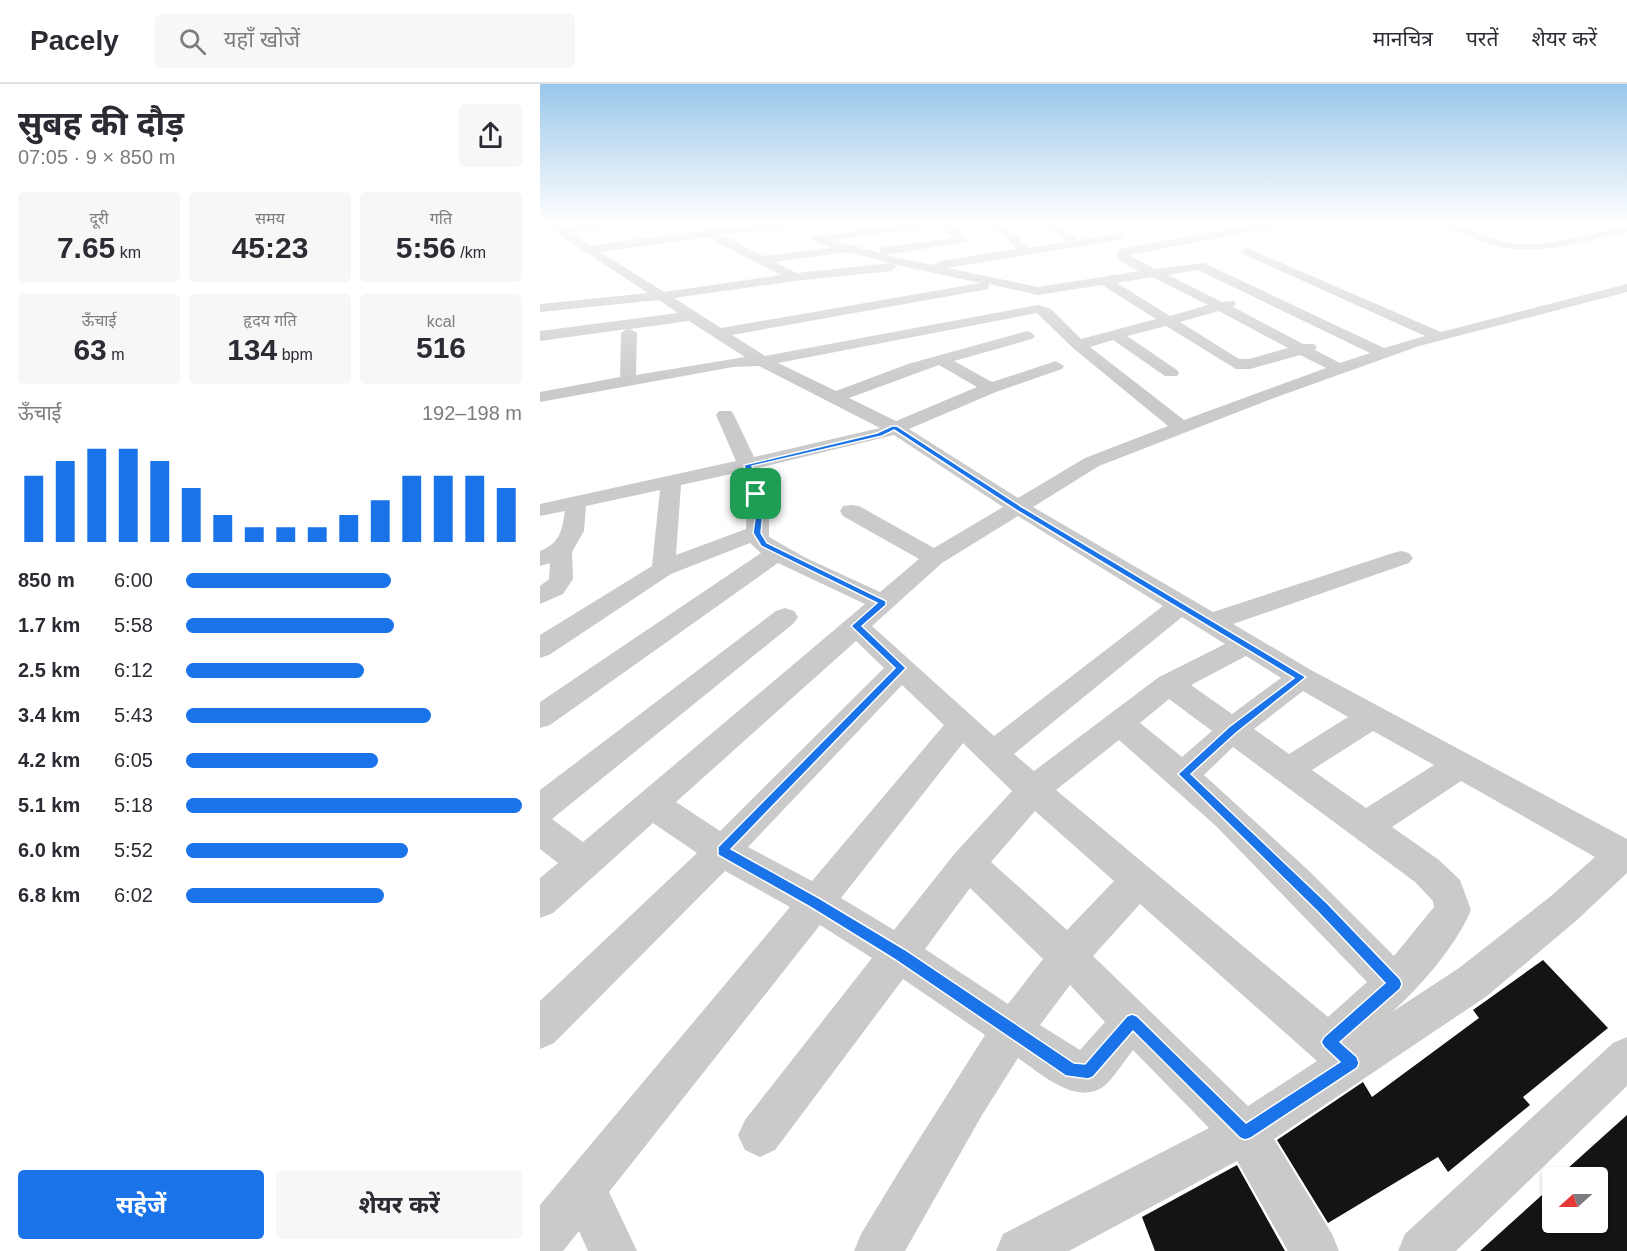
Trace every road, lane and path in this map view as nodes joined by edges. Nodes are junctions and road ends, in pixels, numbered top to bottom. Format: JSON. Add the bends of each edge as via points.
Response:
{"nodes":[{"id":1,"x":632,"y":276,"type":"edge"},
{"id":2,"x":800,"y":276,"type":"edge"},
{"id":3,"x":895,"y":276,"type":"edge"},
{"id":4,"x":965,"y":276,"type":"edge"},
{"id":5,"x":1033,"y":276,"type":"edge"},
{"id":6,"x":1132,"y":276,"type":"edge"},
{"id":7,"x":1159,"y":276,"type":"edge"},
{"id":8,"x":1232,"y":276,"type":"edge"},
{"id":9,"x":1298,"y":276,"type":"edge"},
{"id":10,"x":795,"y":277,"type":"joint"},
{"id":11,"x":1304,"y":279,"type":"junction"},
{"id":12,"x":1105,"y":281,"type":"junction"},
{"id":13,"x":997,"y":284,"type":"junction"},
{"id":14,"x":1627,"y":288,"type":"edge"},
{"id":15,"x":1269,"y":289,"type":"junction"},
{"id":16,"x":906,"y":290,"type":"junction"},
{"id":17,"x":662,"y":296,"type":"junction"},
{"id":18,"x":1595,"y":296,"type":"junction"},
{"id":19,"x":1219,"y":306,"type":"junction"},
{"id":20,"x":1616,"y":306,"type":"dead end"},
{"id":21,"x":540,"y":308,"type":"edge"},
{"id":22,"x":692,"y":316,"type":"junction"},
{"id":23,"x":1166,"y":321,"type":"junction"},
{"id":24,"x":629,"y":333,"type":"dead end"},
{"id":25,"x":719,"y":333,"type":"junction"},
{"id":26,"x":1115,"y":335,"type":"junction"},
{"id":27,"x":540,"y":336,"type":"edge"},
{"id":28,"x":1027,"y":336,"type":"dead end"},
{"id":29,"x":1348,"y":336,"type":"junction"},
{"id":30,"x":1438,"y":336,"type":"junction"},
{"id":31,"x":1078,"y":345,"type":"junction"},
{"id":32,"x":1302,"y":350,"type":"junction"},
{"id":33,"x":1384,"y":354,"type":"junction"},
{"id":34,"x":940,"y":360,"type":"junction"},
{"id":35,"x":762,"y":361,"type":"junction"},
{"id":36,"x":1056,"y":366,"type":"dead end"},
{"id":37,"x":1339,"y":369,"type":"junction"},
{"id":38,"x":1171,"y":373,"type":"dead end"},
{"id":39,"x":628,"y":381,"type":"junction"},
{"id":40,"x":990,"y":388,"type":"junction"},
{"id":41,"x":540,"y":397,"type":"edge"},
{"id":42,"x":837,"y":397,"type":"junction"},
{"id":43,"x":725,"y":415,"type":"dead end"},
{"id":44,"x":1181,"y":427,"type":"junction"},
{"id":45,"x":894,"y":428,"type":"junction"},
{"id":46,"x":748,"y":465,"type":"junction"},
{"id":47,"x":671,"y":481,"type":"junction"},
{"id":48,"x":576,"y":502,"type":"junction"},
{"id":49,"x":1019,"y":508,"type":"junction"},
{"id":50,"x":540,"y":510,"type":"edge"},
{"id":51,"x":851,"y":511,"type":"dead end"},
{"id":52,"x":757,"y":533,"type":"junction"},
{"id":53,"x":778,"y":552,"type":"junction"},
{"id":54,"x":550,"y":555,"type":"edge"},
{"id":55,"x":934,"y":558,"type":"junction"},
{"id":56,"x":1401,"y":558,"type":"dead end"},
{"id":57,"x":663,"y":569,"type":"junction"},
{"id":58,"x":540,"y":596,"type":"edge"},
{"id":59,"x":883,"y":603,"type":"junction"},
{"id":60,"x":1182,"y":604,"type":"junction"},
{"id":61,"x":785,"y":617,"type":"dead end"},
{"id":62,"x":1212,"y":622,"type":"junction"},
{"id":63,"x":856,"y":626,"type":"junction"},
{"id":64,"x":1247,"y":644,"type":"junction"},
{"id":65,"x":540,"y":648,"type":"edge"},
{"id":66,"x":901,"y":668,"type":"junction"},
{"id":67,"x":1301,"y":677,"type":"junction"},
{"id":68,"x":1169,"y":684,"type":"junction"},
{"id":69,"x":540,"y":717,"type":"edge"},
{"id":70,"x":1371,"y":717,"type":"junction"},
{"id":71,"x":962,"y":723,"type":"junction"},
{"id":72,"x":1119,"y":723,"type":"junction"},
{"id":73,"x":1233,"y":730,"type":"junction"},
{"id":74,"x":994,"y":753,"type":"junction"},
{"id":75,"x":1460,"y":765,"type":"junction"},
{"id":76,"x":1288,"y":770,"type":"junction"},
{"id":77,"x":1184,"y":774,"type":"junction"},
{"id":78,"x":1033,"y":790,"type":"junction"},
{"id":79,"x":652,"y":804,"type":"junction"},
{"id":80,"x":540,"y":809,"type":"edge"},
{"id":81,"x":1366,"y":826,"type":"junction"},
{"id":82,"x":540,"y":829,"type":"edge"},
{"id":83,"x":722,"y":851,"type":"junction"},
{"id":84,"x":1624,"y":856,"type":"edge"},
{"id":85,"x":585,"y":862,"type":"junction"},
{"id":86,"x":968,"y":863,"type":"junction"},
{"id":87,"x":1139,"y":880,"type":"junction"},
{"id":88,"x":540,"y":902,"type":"edge"},
{"id":89,"x":815,"y":902,"type":"junction"},
{"id":90,"x":899,"y":954,"type":"junction"},
{"id":91,"x":1068,"y":957,"type":"junction"},
{"id":92,"x":1395,"y":984,"type":"junction"},
{"id":93,"x":1132,"y":1021,"type":"junction"},
{"id":94,"x":542,"y":1024,"type":"edge"},
{"id":95,"x":1013,"y":1031,"type":"junction"},
{"id":96,"x":1340,"y":1052,"type":"junction"},
{"id":97,"x":1627,"y":1057,"type":"edge"},
{"id":98,"x":1245,"y":1132,"type":"junction"},
{"id":99,"x":760,"y":1135,"type":"dead end"},
{"id":100,"x":583,"y":1188,"type":"junction"},
{"id":101,"x":540,"y":1242,"type":"edge"},
{"id":102,"x":613,"y":1251,"type":"edge"},
{"id":103,"x":878,"y":1251,"type":"edge"},
{"id":104,"x":1020,"y":1251,"type":"edge"},
{"id":105,"x":1315,"y":1251,"type":"edge"},
{"id":106,"x":1422,"y":1251,"type":"edge"}],
"edges":[{"from":1,"to":17,"type":"street"},
{"from":2,"to":10,"type":"street"},
{"from":3,"to":16,"type":"street"},
{"from":4,"to":13,"type":"street"},
{"from":5,"to":13,"type":"street"},
{"from":6,"to":12,"type":"street"},
{"from":7,"to":19,"type":"street"},
{"from":8,"to":15,"type":"street"},
{"from":9,"to":11,"type":"street"},
{"from":10,"to":17,"type":"street"},
{"from":11,"to":15,"type":"street"},
{"from":11,"to":30,"type":"street"},
{"from":12,"to":13,"type":"street","via":[[1043,291]]},
{"from":12,"to":23,"type":"street"},
{"from":13,"to":16,"type":"street"},
{"from":14,"to":18,"type":"street"},
{"from":15,"to":19,"type":"street"},
{"from":15,"to":29,"type":"street"},
{"from":16,"to":25,"type":"street"},
{"from":17,"to":21,"type":"street"},
{"from":17,"to":22,"type":"street"},
{"from":18,"to":20,"type":"street"},
{"from":18,"to":30,"type":"street"},
{"from":19,"to":23,"type":"street"},
{"from":19,"to":32,"type":"street"},
{"from":22,"to":25,"type":"street"},
{"from":22,"to":27,"type":"street"},
{"from":23,"to":26,"type":"street"},
{"from":23,"to":32,"type":"street","via":[[1236,364]]},
{"from":24,"to":39,"type":"street"},
{"from":25,"to":35,"type":"street"},
{"from":26,"to":31,"type":"street"},
{"from":26,"to":38,"type":"street"},
{"from":28,"to":34,"type":"street"},
{"from":29,"to":32,"type":"street"},
{"from":29,"to":33,"type":"street"},
{"from":30,"to":33,"type":"street"},
{"from":31,"to":35,"type":"street","via":[[1046,312],[1035,309]]},
{"from":31,"to":44,"type":"street"},
{"from":32,"to":37,"type":"street"},
{"from":33,"to":37,"type":"street"},
{"from":34,"to":40,"type":"street"},
{"from":34,"to":42,"type":"street"},
{"from":35,"to":39,"type":"street","via":[[733,362]]},
{"from":35,"to":42,"type":"street"},
{"from":36,"to":40,"type":"street"},
{"from":37,"to":44,"type":"street"},
{"from":39,"to":41,"type":"street"},
{"from":40,"to":45,"type":"street"},
{"from":42,"to":45,"type":"street"},
{"from":43,"to":46,"type":"street"},
{"from":44,"to":49,"type":"street","via":[[1092,462]]},
{"from":45,"to":46,"type":"street","via":[[879,435]]},
{"from":45,"to":49,"type":"street"},
{"from":46,"to":47,"type":"street"},
{"from":46,"to":52,"type":"street","via":[[760,512]]},
{"from":47,"to":48,"type":"street"},
{"from":47,"to":57,"type":"street"},
{"from":48,"to":50,"type":"street"},
{"from":48,"to":54,"type":"street","via":[[573,538]]},
{"from":49,"to":55,"type":"street"},
{"from":49,"to":60,"type":"street"},
{"from":51,"to":55,"type":"street"},
{"from":52,"to":53,"type":"street","via":[[764,545]]},
{"from":52,"to":57,"type":"street"},
{"from":53,"to":59,"type":"street"},
{"from":53,"to":69,"type":"street"},
{"from":54,"to":58,"type":"street","via":[[563,579],[557,588]]},
{"from":55,"to":59,"type":"street"},
{"from":56,"to":62,"type":"street"},
{"from":57,"to":65,"type":"street"},
{"from":59,"to":63,"type":"street"},
{"from":60,"to":62,"type":"street"},
{"from":60,"to":74,"type":"street"},
{"from":61,"to":80,"type":"street"},
{"from":62,"to":64,"type":"street"},
{"from":63,"to":66,"type":"street"},
{"from":63,"to":79,"type":"street"},
{"from":64,"to":67,"type":"street"},
{"from":64,"to":68,"type":"street"},
{"from":66,"to":71,"type":"street"},
{"from":66,"to":83,"type":"street"},
{"from":67,"to":70,"type":"street"},
{"from":67,"to":73,"type":"street"},
{"from":68,"to":72,"type":"street"},
{"from":68,"to":73,"type":"street"},
{"from":70,"to":75,"type":"street"},
{"from":70,"to":76,"type":"street"},
{"from":71,"to":74,"type":"street"},
{"from":71,"to":89,"type":"street"},
{"from":72,"to":77,"type":"street"},
{"from":72,"to":78,"type":"street"},
{"from":73,"to":76,"type":"street"},
{"from":73,"to":77,"type":"street"},
{"from":74,"to":78,"type":"street"},
{"from":75,"to":81,"type":"street"},
{"from":75,"to":84,"type":"street"},
{"from":76,"to":81,"type":"street"},
{"from":77,"to":92,"type":"street","via":[[1323,908]]},
{"from":78,"to":86,"type":"street"},
{"from":78,"to":87,"type":"street"},
{"from":79,"to":83,"type":"street"},
{"from":79,"to":85,"type":"street"},
{"from":81,"to":92,"type":"street","via":[[1435,878],[1453,902],[1448,919]]},
{"from":82,"to":85,"type":"street"},
{"from":83,"to":89,"type":"street"},
{"from":83,"to":94,"type":"street"},
{"from":84,"to":96,"type":"street","via":[[1473,982]]},
{"from":85,"to":88,"type":"street"},
{"from":86,"to":90,"type":"street"},
{"from":86,"to":91,"type":"street"},
{"from":87,"to":91,"type":"street"},
{"from":87,"to":96,"type":"street"},
{"from":89,"to":90,"type":"street"},
{"from":89,"to":100,"type":"street"},
{"from":90,"to":95,"type":"street"},
{"from":90,"to":99,"type":"street"},
{"from":91,"to":93,"type":"street"},
{"from":91,"to":95,"type":"street"},
{"from":92,"to":96,"type":"street"},
{"from":93,"to":95,"type":"street","via":[[1088,1072],[1080,1073]]},
{"from":93,"to":98,"type":"street"},
{"from":95,"to":103,"type":"street","via":[[947,1130]]},
{"from":96,"to":98,"type":"street"},
{"from":97,"to":106,"type":"street"},
{"from":98,"to":104,"type":"street"},
{"from":98,"to":105,"type":"street"},
{"from":100,"to":101,"type":"street"},
{"from":100,"to":102,"type":"street"}]}
